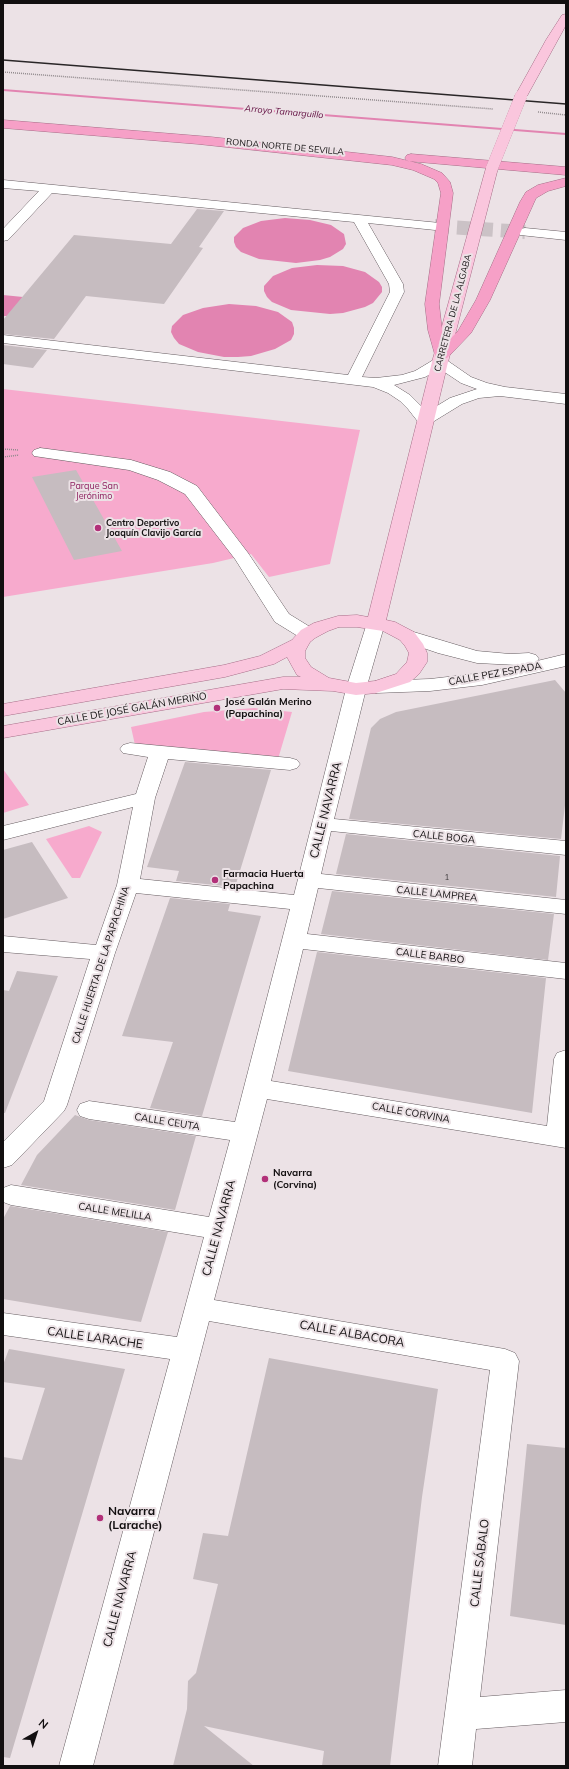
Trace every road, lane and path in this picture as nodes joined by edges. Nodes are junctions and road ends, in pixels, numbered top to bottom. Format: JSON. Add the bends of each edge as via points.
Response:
{"nodes":[{"id":1,"x":566,"y":17,"type":"edge"},
{"id":2,"x":3,"y":72,"type":"edge"},
{"id":3,"x":495,"y":109,"type":"dead end"},
{"id":4,"x":534,"y":112,"type":"dead end"},
{"id":5,"x":566,"y":115,"type":"edge"},
{"id":6,"x":3,"y":116,"type":"edge"},
{"id":7,"x":3,"y":124,"type":"edge"},
{"id":8,"x":198,"y":140,"type":"junction"},
{"id":9,"x":357,"y":145,"type":"dead end"},
{"id":10,"x":403,"y":149,"type":"dead end"},
{"id":11,"x":566,"y":162,"type":"edge"},
{"id":12,"x":566,"y":171,"type":"edge"},
{"id":13,"x":566,"y":182,"type":"edge"},
{"id":14,"x":3,"y":184,"type":"edge"},
{"id":15,"x":49,"y":188,"type":"junction"},
{"id":16,"x":359,"y":220,"type":"junction"},
{"id":17,"x":435,"y":226,"type":"tunnel mouth"},
{"id":18,"x":562,"y":231,"type":"edge"},
{"id":19,"x":525,"y":232,"type":"tunnel mouth"},
{"id":20,"x":3,"y":237,"type":"edge"},
{"id":21,"x":3,"y":339,"type":"edge"},
{"id":22,"x":441,"y":358,"type":"junction"},
{"id":23,"x":353,"y":380,"type":"junction"},
{"id":24,"x":376,"y":383,"type":"junction"},
{"id":25,"x":505,"y":392,"type":"junction"},
{"id":26,"x":566,"y":399,"type":"edge"},
{"id":27,"x":425,"y":420,"type":"junction"},
{"id":28,"x":40,"y":453,"type":"dead end"},
{"id":29,"x":385,"y":580,"type":"junction"},
{"id":30,"x":376,"y":623,"type":"junction"},
{"id":31,"x":329,"y":624,"type":"junction"},
{"id":32,"x":407,"y":636,"type":"junction"},
{"id":33,"x":303,"y":639,"type":"junction"},
{"id":34,"x":566,"y":656,"type":"edge"},
{"id":35,"x":566,"y":660,"type":"edge"},
{"id":36,"x":333,"y":686,"type":"junction"},
{"id":37,"x":366,"y":688,"type":"junction"},
{"id":38,"x":3,"y":710,"type":"edge"},
{"id":39,"x":3,"y":732,"type":"edge"},
{"id":40,"x":130,"y":749,"type":"dead end"},
{"id":41,"x":160,"y":751,"type":"junction"},
{"id":42,"x":290,"y":764,"type":"dead end"},
{"id":43,"x":145,"y":798,"type":"junction"},
{"id":44,"x":322,"y":824,"type":"junction"},
{"id":45,"x":3,"y":833,"type":"edge"},
{"id":46,"x":566,"y":848,"type":"edge"},
{"id":47,"x":308,"y":880,"type":"junction"},
{"id":48,"x":128,"y":885,"type":"junction"},
{"id":49,"x":302,"y":903,"type":"junction"},
{"id":50,"x":566,"y":907,"type":"edge"},
{"id":51,"x":293,"y":940,"type":"junction"},
{"id":52,"x":3,"y":944,"type":"edge"},
{"id":53,"x":104,"y":954,"type":"junction"},
{"id":54,"x":566,"y":972,"type":"edge"},
{"id":55,"x":566,"y":1059,"type":"edge"},
{"id":56,"x":257,"y":1088,"type":"junction"},
{"id":57,"x":74,"y":1108,"type":"junction"},
{"id":58,"x":244,"y":1133,"type":"junction"},
{"id":59,"x":562,"y":1139,"type":"edge"},
{"id":60,"x":3,"y":1158,"type":"edge"},
{"id":61,"x":11,"y":1195,"type":"dead end"},
{"id":62,"x":219,"y":1229,"type":"junction"},
{"id":63,"x":198,"y":1308,"type":"junction"},
{"id":64,"x":3,"y":1324,"type":"edge"},
{"id":65,"x":187,"y":1350,"type":"junction"},
{"id":66,"x":505,"y":1361,"type":"joint"},
{"id":67,"x":566,"y":1706,"type":"edge"},
{"id":68,"x":461,"y":1714,"type":"junction"},
{"id":69,"x":76,"y":1766,"type":"edge"},
{"id":70,"x":454,"y":1766,"type":"edge"}],
"edges":[{"from":1,"to":22,"type":"main road","name":"CARRETERA DE LA ALGABA","bridge":true,"via":[[521,96],[492,168]]},
{"from":2,"to":3,"type":"path"},
{"from":4,"to":5,"type":"path"},
{"from":6,"to":9,"type":"highway","name":"RONDA NORTE DE SEVILLA"},
{"from":7,"to":8,"type":"highway","name":"RONDA NORTE DE SEVILLA"},
{"from":8,"to":12,"type":"highway","name":"RONDA NORTE DE SEVILLA"},
{"from":8,"to":22,"type":"highway","via":[[392,161],[417,167],[438,176],[444,182],[447,193],[432,304]]},
{"from":10,"to":11,"type":"highway"},
{"from":13,"to":22,"type":"highway","via":[[542,188],[526,202],[483,300],[464,333]]},
{"from":14,"to":15,"type":"street"},
{"from":15,"to":16,"type":"street"},
{"from":15,"to":20,"type":"street"},
{"from":16,"to":17,"type":"street"},
{"from":16,"to":23,"type":"street","via":[[396,284],[398,292]]},
{"from":18,"to":19,"type":"street"},
{"from":21,"to":23,"type":"street"},
{"from":22,"to":24,"type":"street","via":[[420,374]]},
{"from":22,"to":25,"type":"street","via":[[466,380]]},
{"from":22,"to":27,"type":"main road","name":"CARRETERA DE LA ALGABA"},
{"from":23,"to":24,"type":"street"},
{"from":24,"to":27,"type":"street","via":[[405,398]]},
{"from":25,"to":26,"type":"street"},
{"from":25,"to":27,"type":"street","via":[[477,394],[456,400]]},
{"from":27,"to":29,"type":"main road","name":"CARRETERA DE LA ALGABA"},
{"from":28,"to":33,"type":"street","via":[[131,466],[164,476],[192,490],[242,557],[282,618]]},
{"from":29,"to":30,"type":"main road","name":"CARRETERA DE LA ALGABA"},
{"from":29,"to":31,"type":"main road","via":[[361,608]]},
{"from":30,"to":31,"type":"main road","via":[[347,621]]},
{"from":30,"to":32,"type":"main road"},
{"from":30,"to":37,"type":"street","name":"CALLE NAVARRA"},
{"from":31,"to":33,"type":"main road","name":"CALLE DE JOSÉ GALÁN MERINO"},
{"from":32,"to":34,"type":"street","name":"CALLE PEZ ESPADA","via":[[477,657],[510,660]]},
{"from":32,"to":37,"type":"main road","via":[[418,653],[417,662],[412,670],[397,681]]},
{"from":33,"to":36,"type":"main road","via":[[296,651],[296,658],[304,671]]},
{"from":33,"to":38,"type":"main road","name":"CALLE DE JOSÉ GALÁN MERINO","via":[[267,660],[225,671]]},
{"from":35,"to":37,"type":"street","name":"CALLE PEZ ESPADA","via":[[482,679]]},
{"from":36,"to":37,"type":"main road","name":"CALLE DE JOSÉ GALÁN MERINO"},
{"from":36,"to":39,"type":"main road","name":"CALLE DE JOSÉ GALÁN MERINO","via":[[283,683]]},
{"from":37,"to":44,"type":"street","name":"CALLE NAVARRA"},
{"from":40,"to":41,"type":"street"},
{"from":41,"to":42,"type":"street"},
{"from":41,"to":43,"type":"street","name":"CALLE HUERTA DE LA PAPACHINA"},
{"from":43,"to":45,"type":"street"},
{"from":43,"to":48,"type":"street","name":"CALLE HUERTA DE LA PAPACHINA"},
{"from":44,"to":46,"type":"street","name":"CALLE BOGA"},
{"from":44,"to":47,"type":"street","name":"CALLE NAVARRA"},
{"from":47,"to":49,"type":"street","name":"CALLE NAVARRA"},
{"from":47,"to":50,"type":"street","name":"CALLE LAMPREA"},
{"from":48,"to":49,"type":"street"},
{"from":48,"to":53,"type":"street","name":"CALLE HUERTA DE LA PAPACHINA"},
{"from":49,"to":51,"type":"street","name":"CALLE NAVARRA"},
{"from":51,"to":54,"type":"street","name":"CALLE BARBO"},
{"from":51,"to":56,"type":"street","name":"CALLE NAVARRA"},
{"from":52,"to":53,"type":"street"},
{"from":53,"to":57,"type":"street","name":"CALLE HUERTA DE LA PAPACHINA"},
{"from":55,"to":59,"type":"street"},
{"from":56,"to":58,"type":"street","name":"CALLE NAVARRA"},
{"from":56,"to":59,"type":"street","name":"CALLE CORVINA"},
{"from":57,"to":58,"type":"street","name":"CALLE CEUTA"},
{"from":57,"to":60,"type":"street","name":"CALLE HUERTA DE LA PAPACHINA"},
{"from":58,"to":62,"type":"street","name":"CALLE NAVARRA"},
{"from":61,"to":62,"type":"street","name":"CALLE MELILLA"},
{"from":62,"to":63,"type":"street","name":"CALLE NAVARRA"},
{"from":63,"to":65,"type":"street","name":"CALLE NAVARRA"},
{"from":63,"to":66,"type":"street","name":"CALLE ALBACORA"},
{"from":64,"to":65,"type":"street","name":"CALLE LARACHE"},
{"from":65,"to":69,"type":"street","name":"CALLE NAVARRA"},
{"from":66,"to":68,"type":"street","name":"CALLE SÁBALO"},
{"from":67,"to":68,"type":"street"},
{"from":68,"to":70,"type":"street","name":"CALLE SÁBALO"}]}
